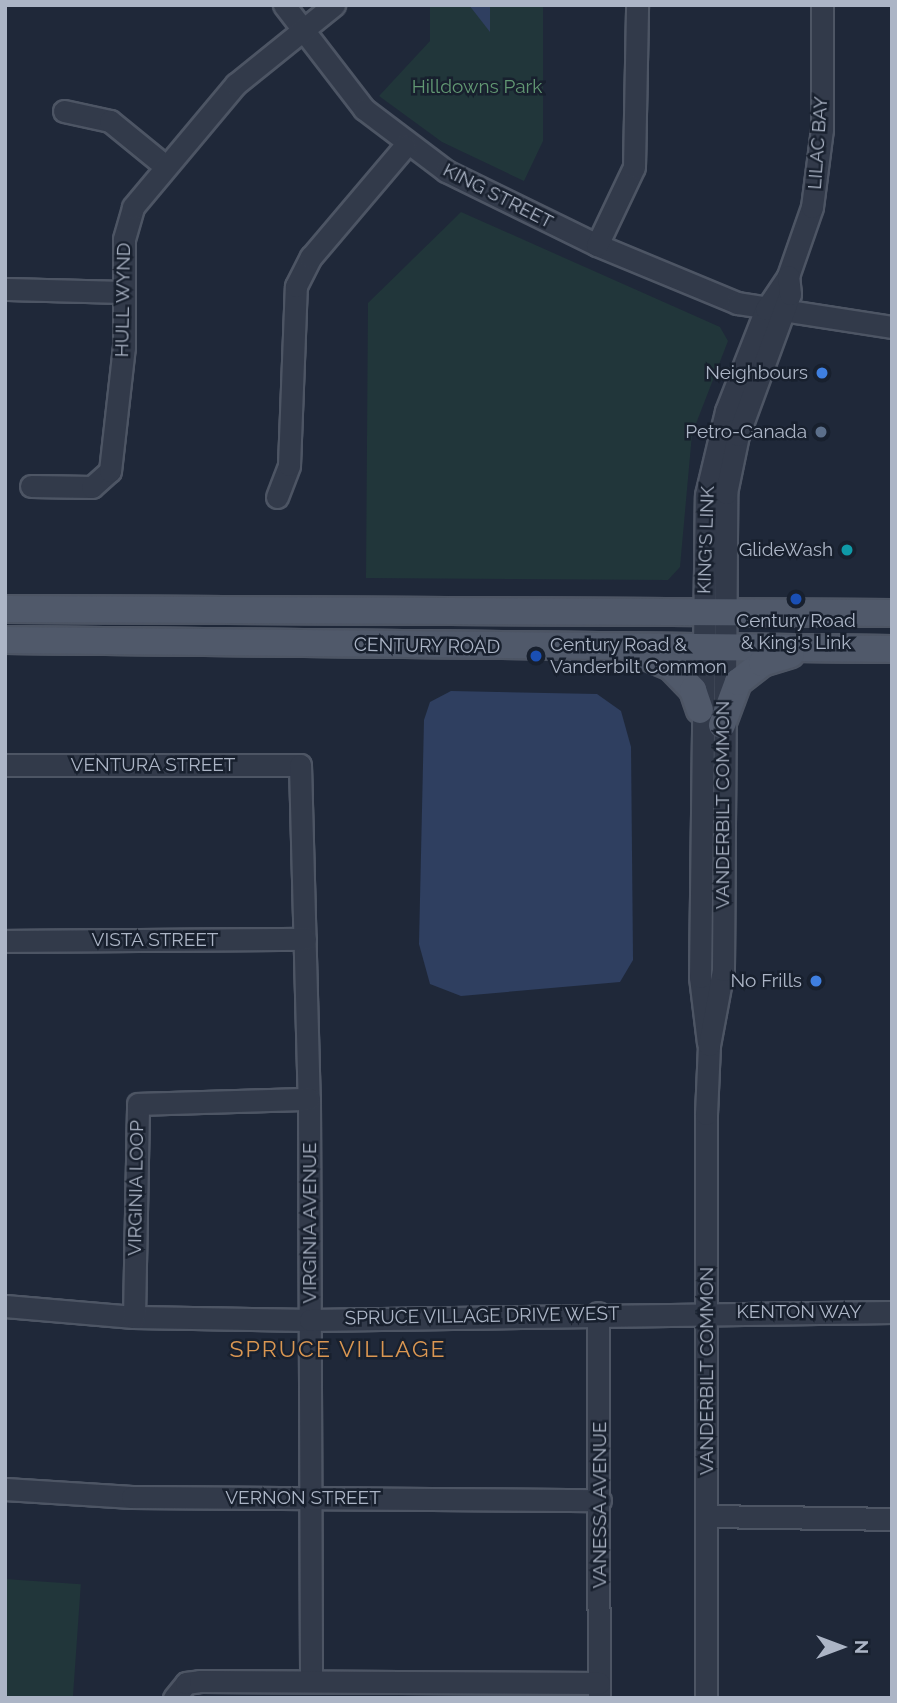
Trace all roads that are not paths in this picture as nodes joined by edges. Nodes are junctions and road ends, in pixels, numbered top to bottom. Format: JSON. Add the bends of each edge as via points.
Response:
{"nodes":[{"id":1,"x":284,"y":5,"type":"edge"},
{"id":2,"x":334,"y":5,"type":"edge"},
{"id":3,"x":637,"y":5,"type":"edge"},
{"id":4,"x":822,"y":5,"type":"edge"},
{"id":5,"x":303,"y":31,"type":"junction"},
{"id":6,"x":64,"y":111,"type":"dead end"},
{"id":7,"x":405,"y":146,"type":"junction"},
{"id":8,"x":164,"y":165,"type":"junction"},
{"id":9,"x":597,"y":245,"type":"junction"},
{"id":10,"x":5,"y":289,"type":"edge"},
{"id":11,"x":123,"y":292,"type":"junction"},
{"id":12,"x":775,"y":311,"type":"junction"},
{"id":13,"x":892,"y":327,"type":"edge"},
{"id":14,"x":31,"y":486,"type":"dead end"},
{"id":15,"x":277,"y":497,"type":"dead end"},
{"id":16,"x":5,"y":609,"type":"edge"},
{"id":17,"x":892,"y":613,"type":"edge"},
{"id":18,"x":892,"y":627,"type":"edge"},
{"id":19,"x":714,"y":630,"type":"junction"},
{"id":20,"x":5,"y":640,"type":"edge"},
{"id":21,"x":527,"y":647,"type":"junction"},
{"id":22,"x":621,"y":647,"type":"junction"},
{"id":23,"x":809,"y":648,"type":"junction"},
{"id":24,"x":892,"y":649,"type":"edge"},
{"id":25,"x":700,"y":710,"type":"junction"},
{"id":26,"x":722,"y":724,"type":"junction"},
{"id":27,"x":5,"y":765,"type":"edge"},
{"id":28,"x":300,"y":765,"type":"joint"},
{"id":29,"x":305,"y":939,"type":"junction"},
{"id":30,"x":5,"y":941,"type":"edge"},
{"id":31,"x":709,"y":1045,"type":"junction"},
{"id":32,"x":309,"y":1099,"type":"junction"},
{"id":33,"x":5,"y":1306,"type":"edge"},
{"id":34,"x":707,"y":1312,"type":"junction"},
{"id":35,"x":892,"y":1312,"type":"edge"},
{"id":36,"x":598,"y":1313,"type":"junction"},
{"id":37,"x":134,"y":1317,"type":"junction"},
{"id":38,"x":310,"y":1320,"type":"junction"},
{"id":39,"x":5,"y":1489,"type":"edge"},
{"id":40,"x":313,"y":1499,"type":"junction"},
{"id":41,"x":600,"y":1500,"type":"junction"},
{"id":42,"x":706,"y":1516,"type":"junction"},
{"id":43,"x":892,"y":1519,"type":"edge"},
{"id":44,"x":311,"y":1682,"type":"junction"},
{"id":45,"x":599,"y":1690,"type":"edge"},
{"id":46,"x":174,"y":1698,"type":"edge"},
{"id":47,"x":706,"y":1698,"type":"edge"}],
"edges":[{"from":1,"to":5,"type":"street","name":"KING STREET"},
{"from":2,"to":5,"type":"street","name":"HULL WYND"},
{"from":3,"to":9,"type":"street","via":[[634,167]]},
{"from":4,"to":12,"type":"street","name":"LILAC BAY","via":[[819,166]]},
{"from":5,"to":7,"type":"street","name":"KING STREET","via":[[364,109]]},
{"from":5,"to":8,"type":"street","name":"HULL WYND","via":[[236,84]]},
{"from":6,"to":8,"type":"street","via":[[110,121]]},
{"from":7,"to":9,"type":"street","name":"KING STREET"},
{"from":7,"to":15,"type":"street","via":[[311,257],[296,286],[289,465]]},
{"from":8,"to":11,"type":"street","name":"HULL WYND","via":[[126,224]]},
{"from":9,"to":12,"type":"street","name":"KING STREET","via":[[682,284]]},
{"from":10,"to":11,"type":"street"},
{"from":11,"to":14,"type":"street","name":"HULL WYND","via":[[110,471],[92,487]]},
{"from":12,"to":13,"type":"street","name":"KING STREET"},
{"from":12,"to":19,"type":"street","name":"KING'S LINK","via":[[733,453]]},
{"from":16,"to":19,"type":"main road","name":"CENTURY ROAD"},
{"from":17,"to":19,"type":"main road","name":"CENTURY ROAD"},
{"from":18,"to":19,"type":"main road"},
{"from":19,"to":21,"type":"main road","via":[[551,635]]},
{"from":19,"to":22,"type":"main road","name":"CENTURY ROAD"},
{"from":19,"to":23,"type":"main road","name":"CENTURY ROAD"},
{"from":19,"to":25,"type":"street","name":"VANDERBILT COMMON"},
{"from":19,"to":26,"type":"street","name":"VANDERBILT COMMON"},
{"from":20,"to":21,"type":"main road","name":"CENTURY ROAD"},
{"from":21,"to":22,"type":"main road","name":"CENTURY ROAD"},
{"from":22,"to":25,"type":"main road","via":[[671,667],[693,690]]},
{"from":23,"to":24,"type":"main road","name":"CENTURY ROAD"},
{"from":23,"to":26,"type":"main road","via":[[762,663],[738,682]]},
{"from":25,"to":31,"type":"street","name":"VANDERBILT COMMON","via":[[700,999]]},
{"from":26,"to":31,"type":"street","name":"VANDERBILT COMMON","via":[[723,970]]},
{"from":27,"to":28,"type":"street","name":"VENTURA STREET"},
{"from":28,"to":29,"type":"street","name":"VIRGINIA AVENUE"},
{"from":29,"to":30,"type":"street","name":"VISTA STREET"},
{"from":29,"to":32,"type":"street","name":"VIRGINIA AVENUE"},
{"from":31,"to":34,"type":"street","name":"VANDERBILT COMMON"},
{"from":32,"to":37,"type":"street","name":"VIRGINIA LOOP","via":[[138,1104]]},
{"from":32,"to":38,"type":"street","name":"VIRGINIA AVENUE"},
{"from":33,"to":37,"type":"street","name":"SPRUCE VILLAGE DRIVE WEST"},
{"from":34,"to":35,"type":"street","name":"KENTON WAY"},
{"from":34,"to":36,"type":"street","name":"SPRUCE VILLAGE DRIVE WEST"},
{"from":34,"to":42,"type":"street","name":"VANDERBILT COMMON"},
{"from":36,"to":38,"type":"street","name":"SPRUCE VILLAGE DRIVE WEST"},
{"from":36,"to":41,"type":"street","name":"VANESSA AVENUE"},
{"from":37,"to":38,"type":"street","name":"SPRUCE VILLAGE DRIVE WEST"},
{"from":38,"to":40,"type":"street","name":"VIRGINIA AVENUE"},
{"from":39,"to":40,"type":"street","name":"VERNON STREET"},
{"from":40,"to":41,"type":"street","name":"VERNON STREET"},
{"from":40,"to":44,"type":"street","name":"VIRGINIA AVENUE"},
{"from":41,"to":45,"type":"street","name":"VANESSA AVENUE"},
{"from":42,"to":43,"type":"street"},
{"from":42,"to":47,"type":"street","name":"VANDERBILT COMMON"},
{"from":44,"to":45,"type":"street"},
{"from":44,"to":46,"type":"street","via":[[200,1681],[186,1683]]}]}
